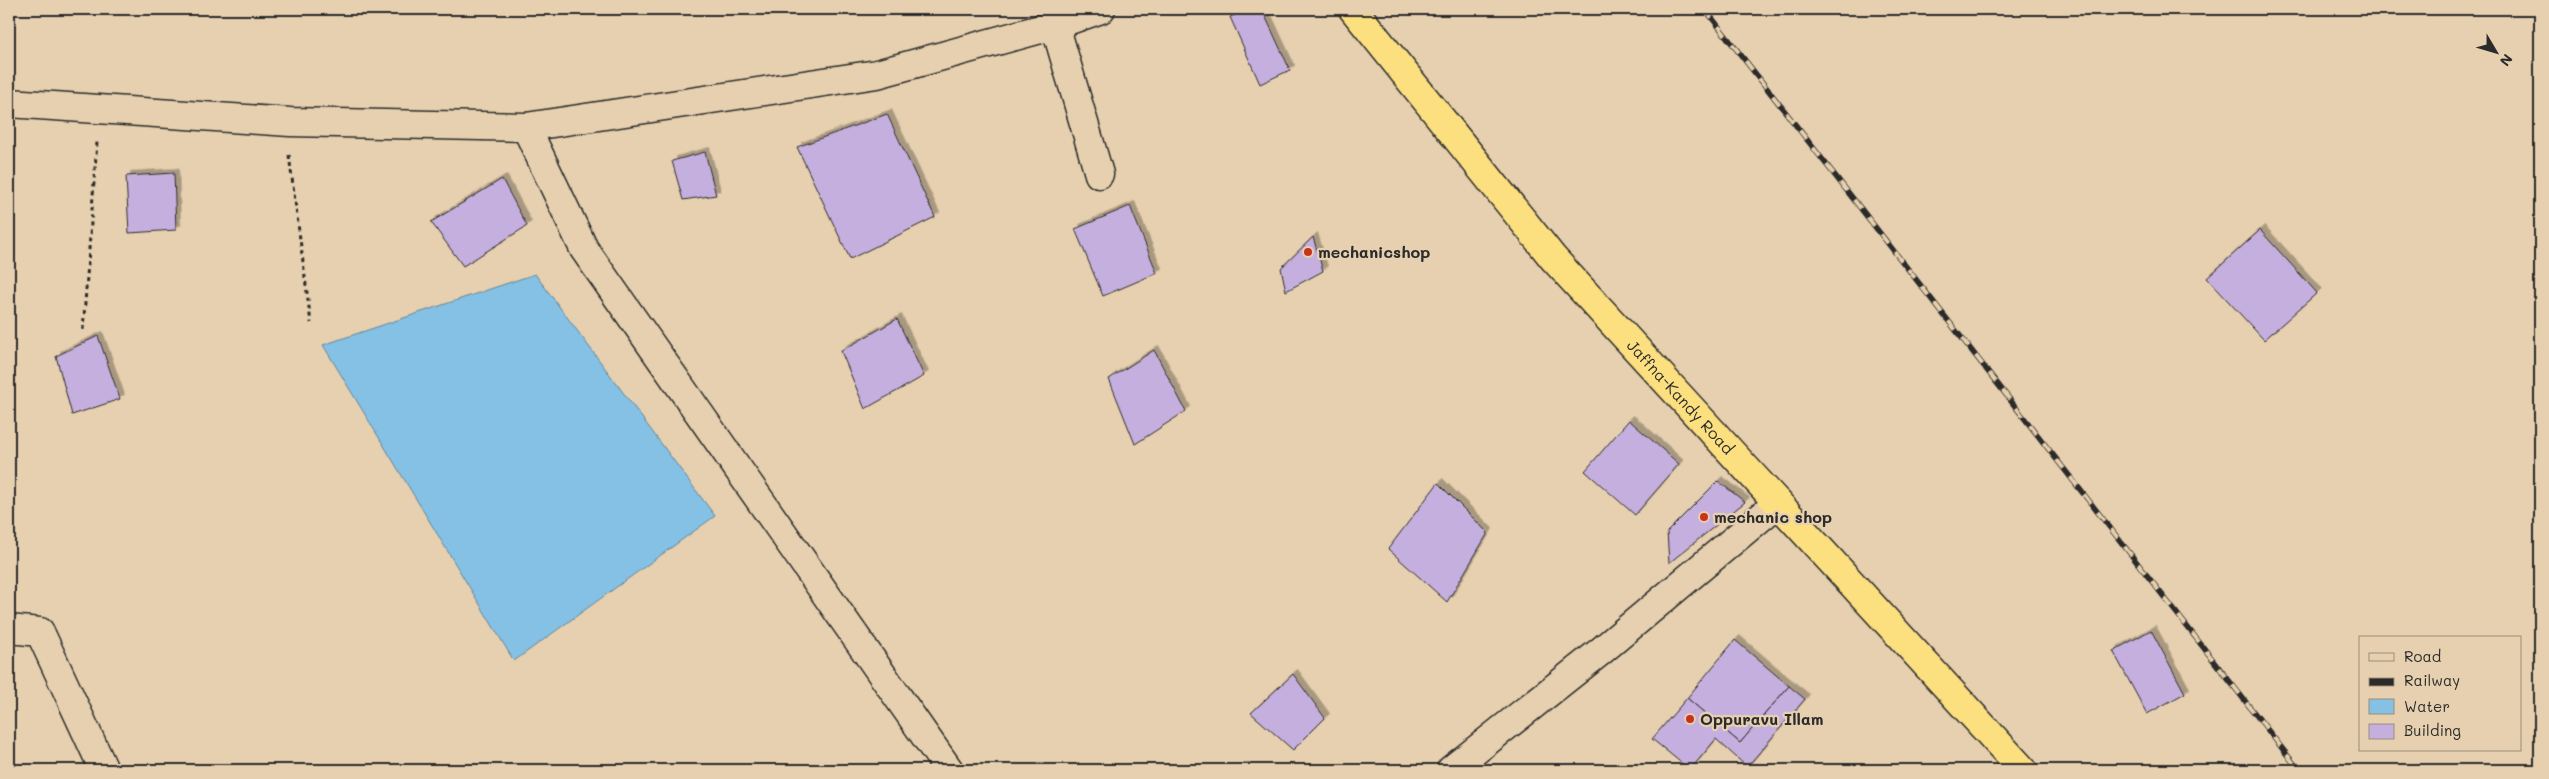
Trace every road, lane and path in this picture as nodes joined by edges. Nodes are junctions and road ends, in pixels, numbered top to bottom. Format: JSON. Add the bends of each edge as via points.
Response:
{"nodes":[{"id":1,"x":1101,"y":9,"type":"edge"},
{"id":2,"x":1353,"y":9,"type":"edge"},
{"id":3,"x":1055,"y":25,"type":"junction"},
{"id":4,"x":9,"y":103,"type":"edge"},
{"id":5,"x":92,"y":109,"type":"junction"},
{"id":6,"x":290,"y":122,"type":"junction"},
{"id":7,"x":526,"y":126,"type":"junction"},
{"id":8,"x":1099,"y":174,"type":"dead end"},
{"id":9,"x":310,"y":323,"type":"dead end"},
{"id":10,"x":82,"y":330,"type":"dead end"},
{"id":11,"x":1778,"y":503,"type":"junction"},
{"id":12,"x":9,"y":629,"type":"edge"},
{"id":13,"x":104,"y":770,"type":"edge"},
{"id":14,"x":949,"y":770,"type":"edge"},
{"id":15,"x":1451,"y":770,"type":"edge"},
{"id":16,"x":2023,"y":770,"type":"edge"}],
"edges":[{"from":1,"to":3,"type":"street"},
{"from":2,"to":11,"type":"highway","name":"Jaffna-Kandy Road","via":[[1553,258]]},
{"from":3,"to":7,"type":"street","via":[[877,74]]},
{"from":3,"to":8,"type":"street"},
{"from":4,"to":5,"type":"street"},
{"from":5,"to":6,"type":"street"},
{"from":5,"to":10,"type":"path","via":[[98,149]]},
{"from":6,"to":7,"type":"street"},
{"from":6,"to":9,"type":"path","via":[[289,150]]},
{"from":7,"to":14,"type":"street","via":[[584,249]]},
{"from":11,"to":15,"type":"street","via":[[1601,651]]},
{"from":11,"to":16,"type":"highway","name":"Jaffna-Kandy Road"},
{"from":12,"to":13,"type":"street","via":[[40,632]]}]}
